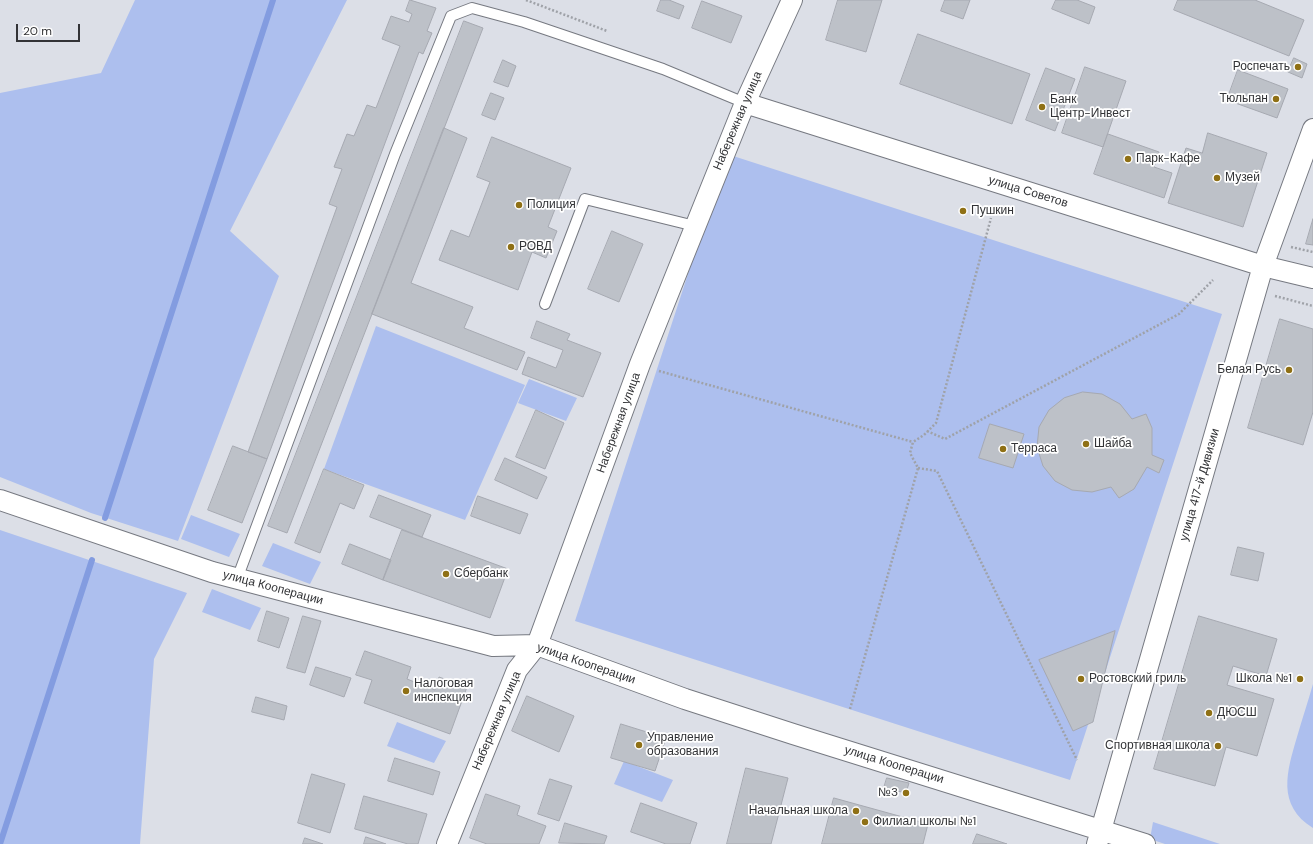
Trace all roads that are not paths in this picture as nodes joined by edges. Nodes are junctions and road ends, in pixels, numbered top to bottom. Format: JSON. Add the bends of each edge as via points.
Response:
{"nodes":[{"id":1,"x":792,"y":0,"type":"edge"},
{"id":2,"x":745,"y":103,"type":"junction"},
{"id":3,"x":1313,"y":128,"type":"edge"},
{"id":4,"x":695,"y":226,"type":"junction"},
{"id":5,"x":1263,"y":266,"type":"junction"},
{"id":6,"x":1313,"y":278,"type":"edge"},
{"id":7,"x":545,"y":304,"type":"dead end"},
{"id":8,"x":0,"y":500,"type":"edge"},
{"id":9,"x":237,"y":579,"type":"junction"},
{"id":10,"x":537,"y":644,"type":"junction"},
{"id":11,"x":1100,"y":837,"type":"edge"},
{"id":12,"x":447,"y":844,"type":"edge"},
{"id":13,"x":1145,"y":844,"type":"edge"}],
"edges":[{"from":1,"to":2,"type":"street","name":"Набережная улица"},
{"from":2,"to":4,"type":"street","name":"Набережная улица"},
{"from":2,"to":5,"type":"street","name":"улица Советов"},
{"from":2,"to":9,"type":"lane","via":[[663,69],[524,22],[472,8],[451,16],[395,154]]},
{"from":3,"to":5,"type":"street","name":"улица 417-й Дивизии"},
{"from":4,"to":7,"type":"lane","via":[[585,199]]},
{"from":4,"to":10,"type":"street","name":"Набережная улица","via":[[640,364]]},
{"from":5,"to":6,"type":"street","name":"улица Советов"},
{"from":5,"to":11,"type":"street","name":"улица 417-й Дивизии"},
{"from":8,"to":9,"type":"street","name":"улица Кооперации"},
{"from":9,"to":10,"type":"street","name":"улица Кооперации","via":[[493,646]]},
{"from":10,"to":11,"type":"street","name":"улица Кооперации","via":[[685,699]]},
{"from":10,"to":12,"type":"street","name":"Набережная улица","via":[[518,670]]},
{"from":11,"to":13,"type":"street","name":"улица Кооперации"}]}
